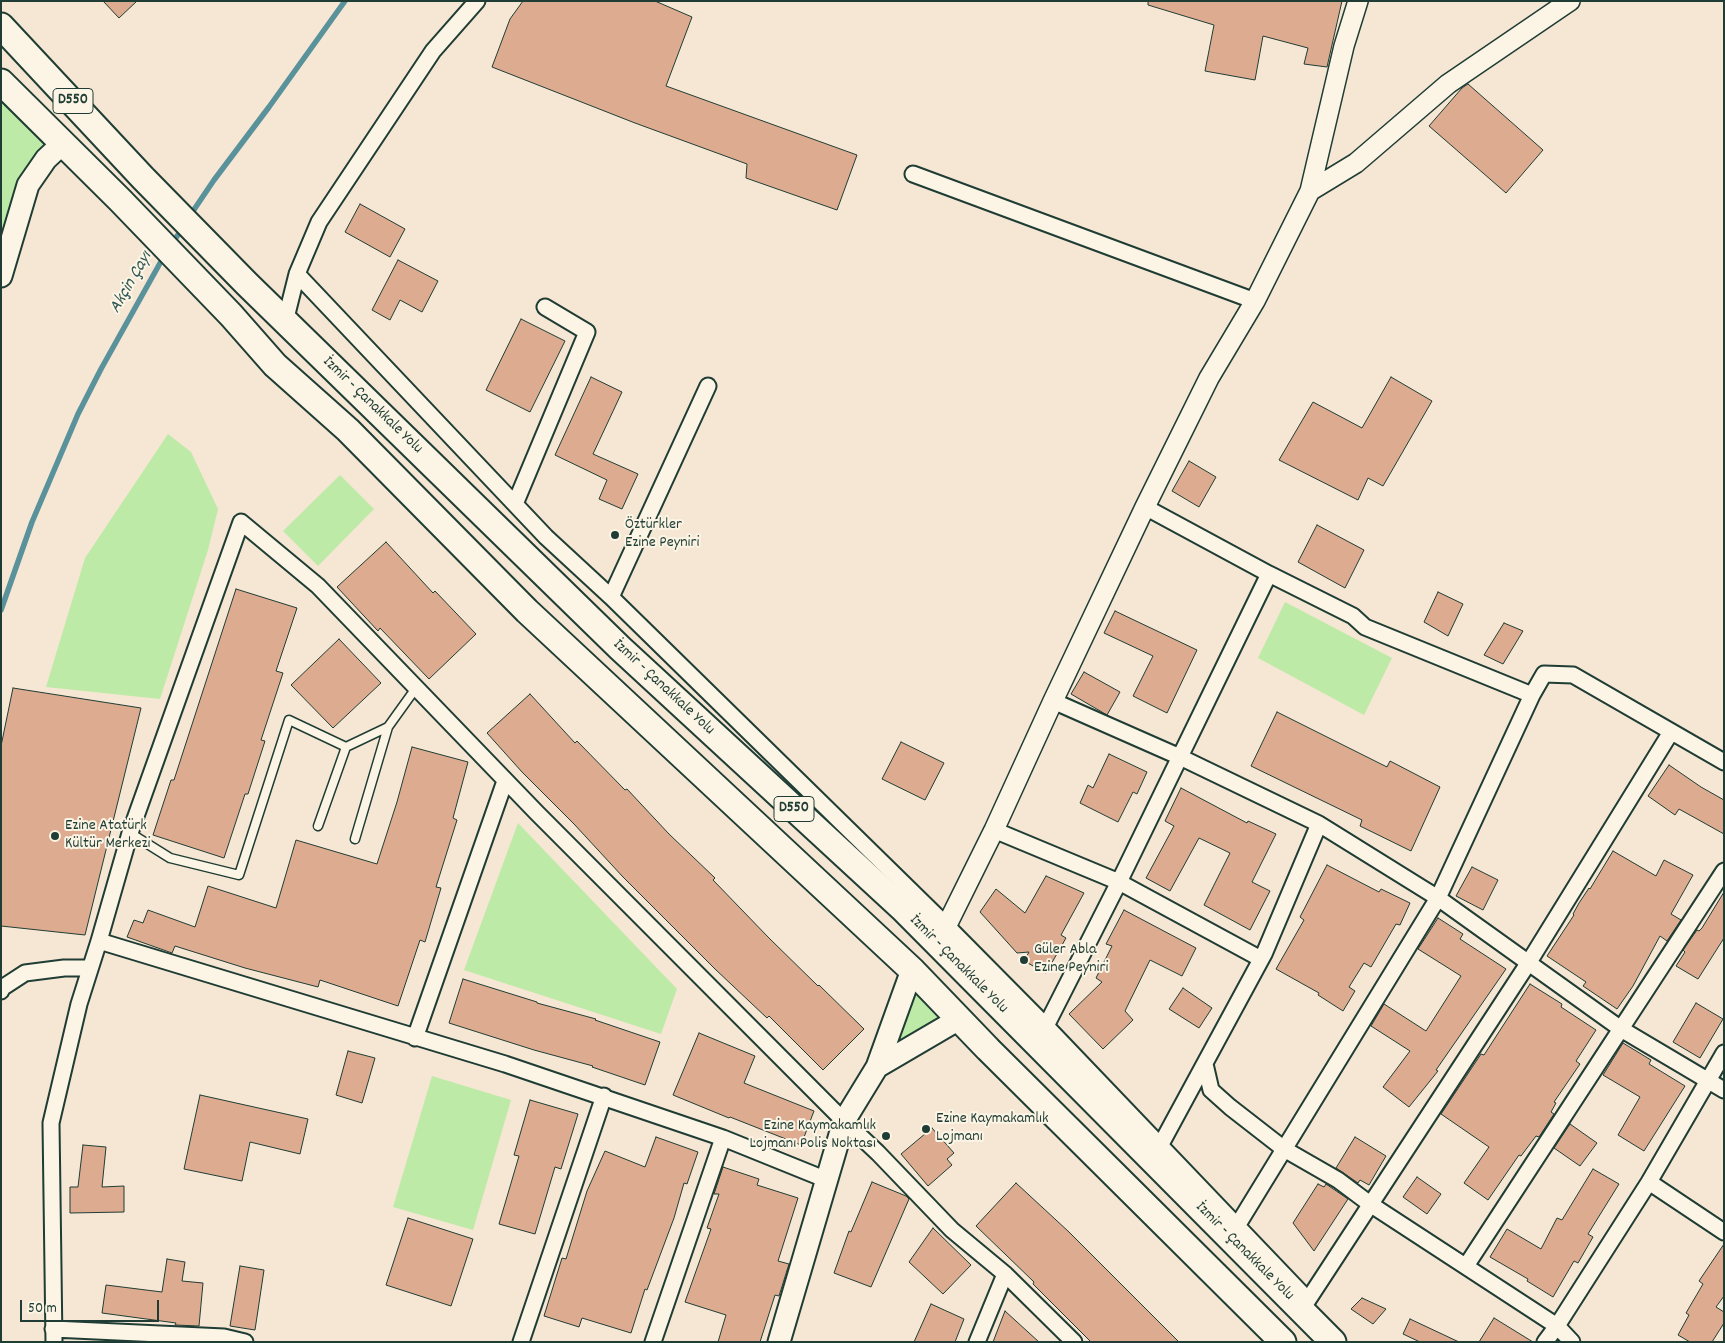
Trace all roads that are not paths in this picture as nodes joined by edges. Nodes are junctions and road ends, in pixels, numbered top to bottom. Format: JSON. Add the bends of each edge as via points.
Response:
{"nodes":[{"id":1,"x":477,"y":1,"type":"edge"},
{"id":2,"x":1358,"y":1,"type":"edge"},
{"id":3,"x":1570,"y":1,"type":"edge"},
{"id":4,"x":1,"y":26,"type":"edge"},
{"id":5,"x":1,"y":82,"type":"edge"},
{"id":6,"x":64,"y":142,"type":"junction"},
{"id":7,"x":913,"y":174,"type":"dead end"},
{"id":8,"x":1310,"y":191,"type":"junction"},
{"id":9,"x":297,"y":274,"type":"junction"},
{"id":10,"x":1,"y":276,"type":"edge"},
{"id":11,"x":1255,"y":301,"type":"junction"},
{"id":12,"x":545,"y":307,"type":"dead end"},
{"id":13,"x":285,"y":322,"type":"junction"},
{"id":14,"x":708,"y":386,"type":"dead end"},
{"id":15,"x":515,"y":504,"type":"junction"},
{"id":16,"x":1145,"y":507,"type":"junction"},
{"id":17,"x":1269,"y":574,"type":"junction"},
{"id":18,"x":611,"y":597,"type":"junction"},
{"id":19,"x":416,"y":688,"type":"junction"},
{"id":20,"x":1532,"y":695,"type":"junction"},
{"id":21,"x":1052,"y":701,"type":"junction"},
{"id":22,"x":388,"y":727,"type":"junction"},
{"id":23,"x":1671,"y":732,"type":"junction"},
{"id":24,"x":346,"y":747,"type":"junction"},
{"id":25,"x":1180,"y":757,"type":"junction"},
{"id":26,"x":1724,"y":762,"type":"edge"},
{"id":27,"x":505,"y":781,"type":"junction"},
{"id":28,"x":1319,"y":824,"type":"junction"},
{"id":29,"x":318,"y":826,"type":"dead end"},
{"id":30,"x":994,"y":830,"type":"junction"},
{"id":31,"x":130,"y":833,"type":"junction"},
{"id":32,"x":355,"y":839,"type":"dead end"},
{"id":33,"x":1724,"y":871,"type":"edge"},
{"id":34,"x":1119,"y":882,"type":"junction"},
{"id":35,"x":1438,"y":898,"type":"junction"},
{"id":36,"x":942,"y":934,"type":"junction"},
{"id":37,"x":99,"y":941,"type":"junction"},
{"id":38,"x":1261,"y":959,"type":"junction"},
{"id":39,"x":1529,"y":962,"type":"junction"},
{"id":40,"x":89,"y":968,"type":"junction"},
{"id":41,"x":912,"y":970,"type":"junction"},
{"id":42,"x":1,"y":991,"type":"edge"},
{"id":43,"x":960,"y":1019,"type":"junction"},
{"id":44,"x":1046,"y":1026,"type":"junction"},
{"id":45,"x":1622,"y":1029,"type":"junction"},
{"id":46,"x":415,"y":1038,"type":"junction"},
{"id":47,"x":1724,"y":1052,"type":"edge"},
{"id":48,"x":1205,"y":1064,"type":"junction"},
{"id":49,"x":876,"y":1067,"type":"junction"},
{"id":50,"x":1708,"y":1080,"type":"junction"},
{"id":51,"x":1724,"y":1090,"type":"edge"},
{"id":52,"x":604,"y":1096,"type":"junction"},
{"id":53,"x":844,"y":1121,"type":"junction"},
{"id":54,"x":723,"y":1138,"type":"junction"},
{"id":55,"x":1160,"y":1146,"type":"junction"},
{"id":56,"x":1284,"y":1149,"type":"junction"},
{"id":57,"x":827,"y":1180,"type":"junction"},
{"id":58,"x":1649,"y":1182,"type":"junction"},
{"id":59,"x":1370,"y":1204,"type":"junction"},
{"id":60,"x":1237,"y":1226,"type":"junction"},
{"id":61,"x":1724,"y":1232,"type":"edge"},
{"id":62,"x":1466,"y":1266,"type":"junction"},
{"id":63,"x":1005,"y":1274,"type":"junction"},
{"id":64,"x":1557,"y":1326,"type":"junction"},
{"id":65,"x":54,"y":1335,"type":"edge"},
{"id":66,"x":245,"y":1342,"type":"edge"},
{"id":67,"x":521,"y":1342,"type":"edge"},
{"id":68,"x":653,"y":1342,"type":"edge"},
{"id":69,"x":779,"y":1342,"type":"edge"},
{"id":70,"x":977,"y":1342,"type":"edge"},
{"id":71,"x":1074,"y":1342,"type":"edge"},
{"id":72,"x":1282,"y":1342,"type":"edge"},
{"id":73,"x":1333,"y":1342,"type":"edge"},
{"id":74,"x":1545,"y":1342,"type":"edge"},
{"id":75,"x":1572,"y":1342,"type":"edge"}],
"edges":[{"from":1,"to":9,"type":"street","via":[[433,52],[361,158],[319,222]]},
{"from":2,"to":8,"type":"street","via":[[1344,46]]},
{"from":3,"to":8,"type":"street","via":[[1448,84],[1356,163]]},
{"from":4,"to":13,"type":"highway","name":"İzmir - Çanakkale Yolu","number":"D550","via":[[143,178]]},
{"from":5,"to":6,"type":"highway","name":"İzmir - Çanakkale Yolu","number":"D550"},
{"from":6,"to":10,"type":"main road","via":[[46,158],[28,185]]},
{"from":6,"to":41,"type":"highway","name":"İzmir - Çanakkale Yolu","number":"D550","via":[[275,365],[348,430],[527,610]]},
{"from":7,"to":11,"type":"street"},
{"from":8,"to":11,"type":"street"},
{"from":9,"to":13,"type":"street"},
{"from":9,"to":15,"type":"street"},
{"from":11,"to":16,"type":"street","via":[[1209,378]]},
{"from":12,"to":15,"type":"street","via":[[587,332]]},
{"from":13,"to":36,"type":"highway","name":"İzmir - Çanakkale Yolu","number":"D550","via":[[620,648],[902,908]]},
{"from":14,"to":18,"type":"street"},
{"from":15,"to":18,"type":"street"},
{"from":16,"to":17,"type":"street"},
{"from":16,"to":21,"type":"street"},
{"from":17,"to":20,"type":"street","via":[[1353,616],[1366,627]]},
{"from":17,"to":25,"type":"street"},
{"from":18,"to":36,"type":"street"},
{"from":19,"to":22,"type":"lane"},
{"from":19,"to":27,"type":"street"},
{"from":19,"to":31,"type":"street","via":[[318,586],[241,522]]},
{"from":20,"to":23,"type":"street","via":[[1544,674],[1573,675]]},
{"from":20,"to":35,"type":"street"},
{"from":21,"to":25,"type":"street"},
{"from":21,"to":30,"type":"street"},
{"from":22,"to":24,"type":"lane"},
{"from":22,"to":32,"type":"lane"},
{"from":23,"to":26,"type":"street"},
{"from":23,"to":39,"type":"street"},
{"from":24,"to":29,"type":"lane"},
{"from":24,"to":31,"type":"lane","via":[[289,720],[239,875],[170,858]]},
{"from":25,"to":28,"type":"street"},
{"from":25,"to":34,"type":"street"},
{"from":27,"to":46,"type":"street"},
{"from":27,"to":53,"type":"street"},
{"from":28,"to":35,"type":"street"},
{"from":28,"to":38,"type":"street"},
{"from":30,"to":34,"type":"street"},
{"from":30,"to":36,"type":"street"},
{"from":31,"to":37,"type":"street"},
{"from":33,"to":45,"type":"street"},
{"from":34,"to":38,"type":"street"},
{"from":34,"to":44,"type":"street"},
{"from":35,"to":39,"type":"street"},
{"from":35,"to":56,"type":"street"},
{"from":36,"to":44,"type":"street"},
{"from":36,"to":73,"type":"highway","name":"İzmir - Çanakkale Yolu","number":"D550"},
{"from":37,"to":40,"type":"street"},
{"from":37,"to":46,"type":"street"},
{"from":38,"to":48,"type":"street"},
{"from":39,"to":45,"type":"street"},
{"from":39,"to":59,"type":"street"},
{"from":40,"to":42,"type":"street","via":[[25,973]]},
{"from":40,"to":65,"type":"street","via":[[51,1123]]},
{"from":41,"to":43,"type":"highway","name":"İzmir - Çanakkale Yolu","number":"D550"},
{"from":41,"to":49,"type":"main road"},
{"from":43,"to":49,"type":"main road"},
{"from":43,"to":72,"type":"highway","name":"İzmir - Çanakkale Yolu","number":"D550"},
{"from":44,"to":55,"type":"street"},
{"from":45,"to":50,"type":"street"},
{"from":45,"to":62,"type":"street"},
{"from":46,"to":52,"type":"street"},
{"from":47,"to":50,"type":"street"},
{"from":48,"to":55,"type":"street"},
{"from":48,"to":56,"type":"street","via":[[1211,1090]]},
{"from":49,"to":53,"type":"main road"},
{"from":50,"to":51,"type":"street"},
{"from":50,"to":58,"type":"street"},
{"from":52,"to":54,"type":"street"},
{"from":52,"to":67,"type":"street"},
{"from":53,"to":57,"type":"main road"},
{"from":53,"to":63,"type":"street","via":[[952,1230]]},
{"from":54,"to":57,"type":"street"},
{"from":54,"to":68,"type":"street"},
{"from":55,"to":60,"type":"street"},
{"from":56,"to":59,"type":"street","via":[[1338,1180]]},
{"from":56,"to":60,"type":"street"},
{"from":57,"to":69,"type":"main road"},
{"from":58,"to":61,"type":"street"},
{"from":58,"to":64,"type":"street"},
{"from":59,"to":60,"type":"street","via":[[1308,1300]]},
{"from":59,"to":62,"type":"street"},
{"from":62,"to":64,"type":"street"},
{"from":63,"to":70,"type":"street"},
{"from":63,"to":71,"type":"street"},
{"from":64,"to":74,"type":"street"},
{"from":64,"to":75,"type":"street"},
{"from":65,"to":66,"type":"street","via":[[224,1337]]}]}
